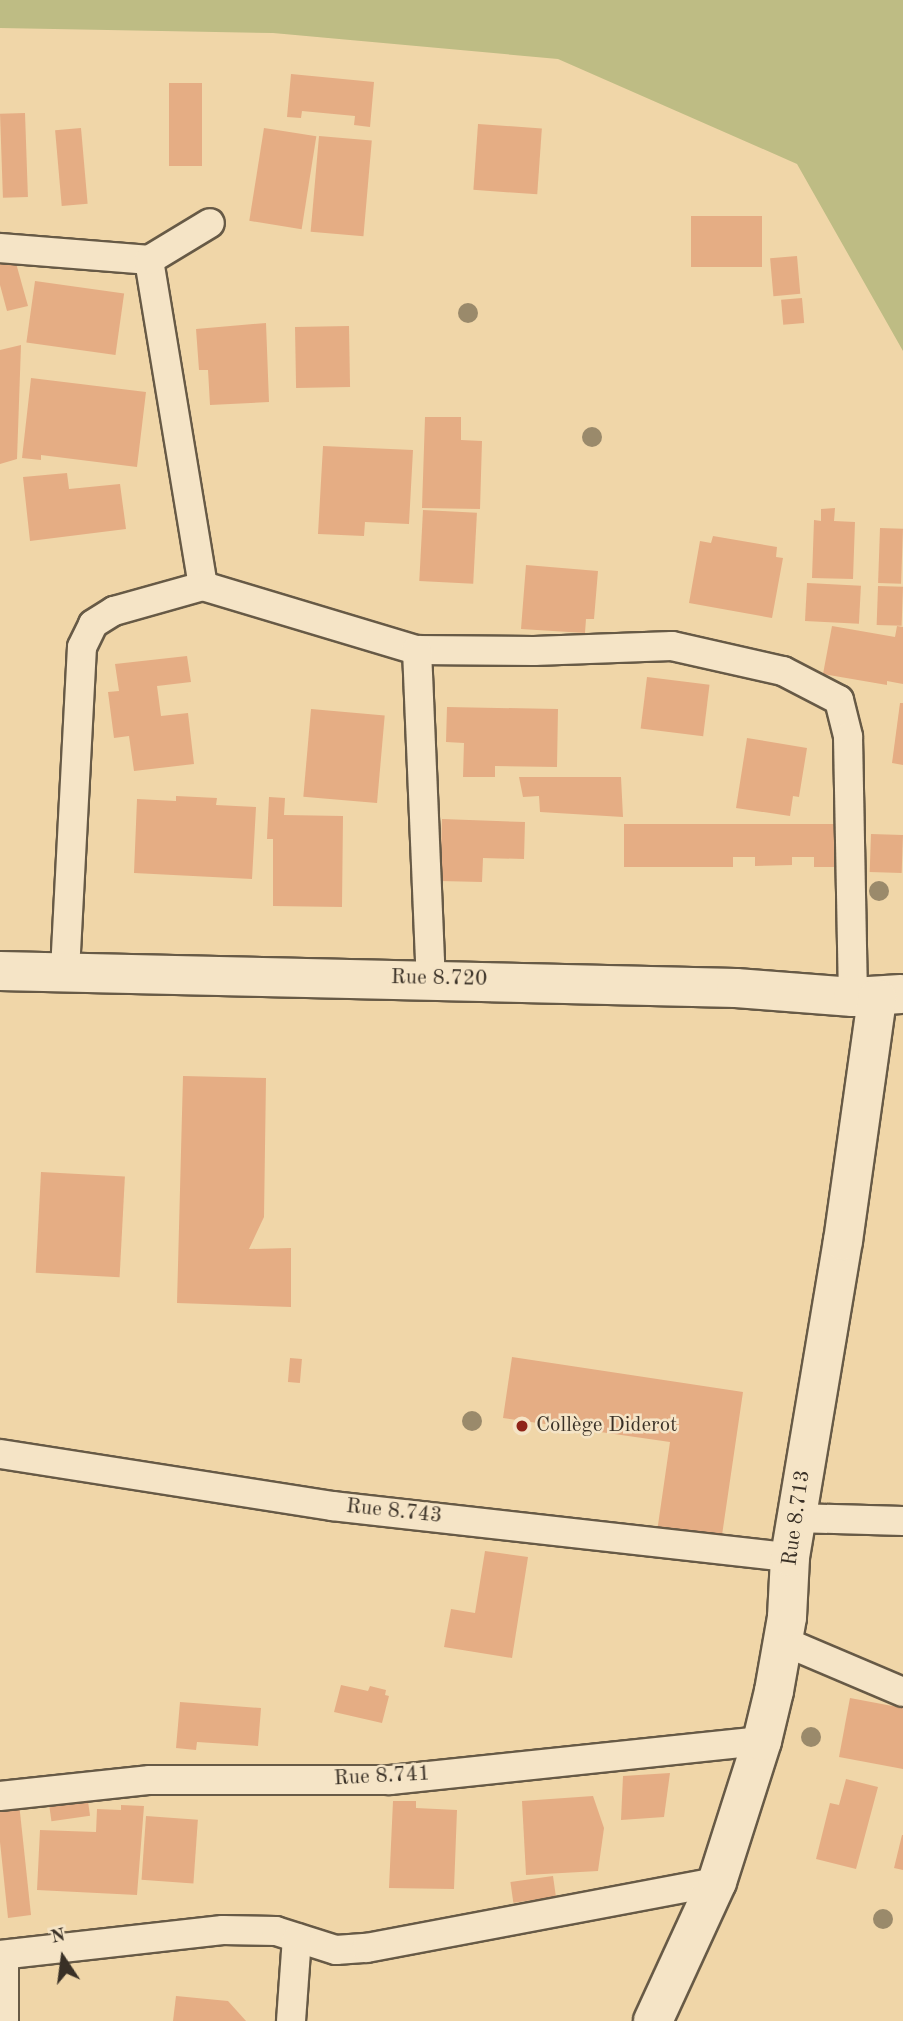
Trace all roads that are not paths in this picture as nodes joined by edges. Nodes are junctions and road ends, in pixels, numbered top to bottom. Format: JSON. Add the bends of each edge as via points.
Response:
{"nodes":[{"id":1,"x":209,"y":223,"type":"dead end"},
{"id":2,"x":0,"y":248,"type":"edge"},
{"id":3,"x":149,"y":260,"type":"junction"},
{"id":4,"x":203,"y":586,"type":"junction"},
{"id":5,"x":417,"y":650,"type":"junction"},
{"id":6,"x":0,"y":971,"type":"edge"},
{"id":7,"x":65,"y":971,"type":"junction"},
{"id":8,"x":430,"y":979,"type":"junction"},
{"id":9,"x":878,"y":996,"type":"edge"},
{"id":10,"x":0,"y":1454,"type":"edge"},
{"id":11,"x":796,"y":1518,"type":"junction"},
{"id":12,"x":903,"y":1521,"type":"edge"},
{"id":13,"x":790,"y":1557,"type":"junction"},
{"id":14,"x":783,"y":1641,"type":"junction"},
{"id":15,"x":903,"y":1692,"type":"edge"},
{"id":16,"x":762,"y":1741,"type":"junction"},
{"id":17,"x":0,"y":1796,"type":"edge"},
{"id":18,"x":717,"y":1882,"type":"junction"},
{"id":19,"x":297,"y":1938,"type":"junction"},
{"id":20,"x":2,"y":1955,"type":"edge"},
{"id":21,"x":4,"y":2021,"type":"edge"},
{"id":22,"x":290,"y":2021,"type":"edge"},
{"id":23,"x":653,"y":2021,"type":"edge"}],
"edges":[{"from":1,"to":3,"type":"street"},
{"from":2,"to":3,"type":"street"},
{"from":3,"to":4,"type":"street"},
{"from":4,"to":5,"type":"street"},
{"from":4,"to":7,"type":"street","via":[[114,611],[93,624],[82,647]]},
{"from":5,"to":8,"type":"street"},
{"from":5,"to":9,"type":"street","via":[[672,646],[783,670],[839,700],[848,737]]},
{"from":6,"to":7,"type":"main road","name":"Rue 8.720"},
{"from":7,"to":8,"type":"main road","name":"Rue 8.720"},
{"from":8,"to":9,"type":"main road","name":"Rue 8.720"},
{"from":9,"to":11,"type":"main road","name":"Rue 8.713"},
{"from":10,"to":13,"type":"street","name":"Rue 8.743","via":[[332,1506]]},
{"from":11,"to":12,"type":"street"},
{"from":11,"to":13,"type":"main road","name":"Rue 8.713"},
{"from":13,"to":14,"type":"main road","name":"Rue 8.713"},
{"from":14,"to":15,"type":"street"},
{"from":14,"to":16,"type":"main road","name":"Rue 8.713"},
{"from":16,"to":17,"type":"street","name":"Rue 8.741","via":[[390,1780],[150,1780]]},
{"from":16,"to":18,"type":"main road","name":"Rue 8.713"},
{"from":18,"to":19,"type":"street","via":[[367,1948],[335,1950]]},
{"from":18,"to":23,"type":"main road","name":"Rue 8.713"},
{"from":19,"to":20,"type":"street","via":[[276,1931],[223,1930]]},
{"from":19,"to":22,"type":"street"},
{"from":20,"to":21,"type":"street"}]}
